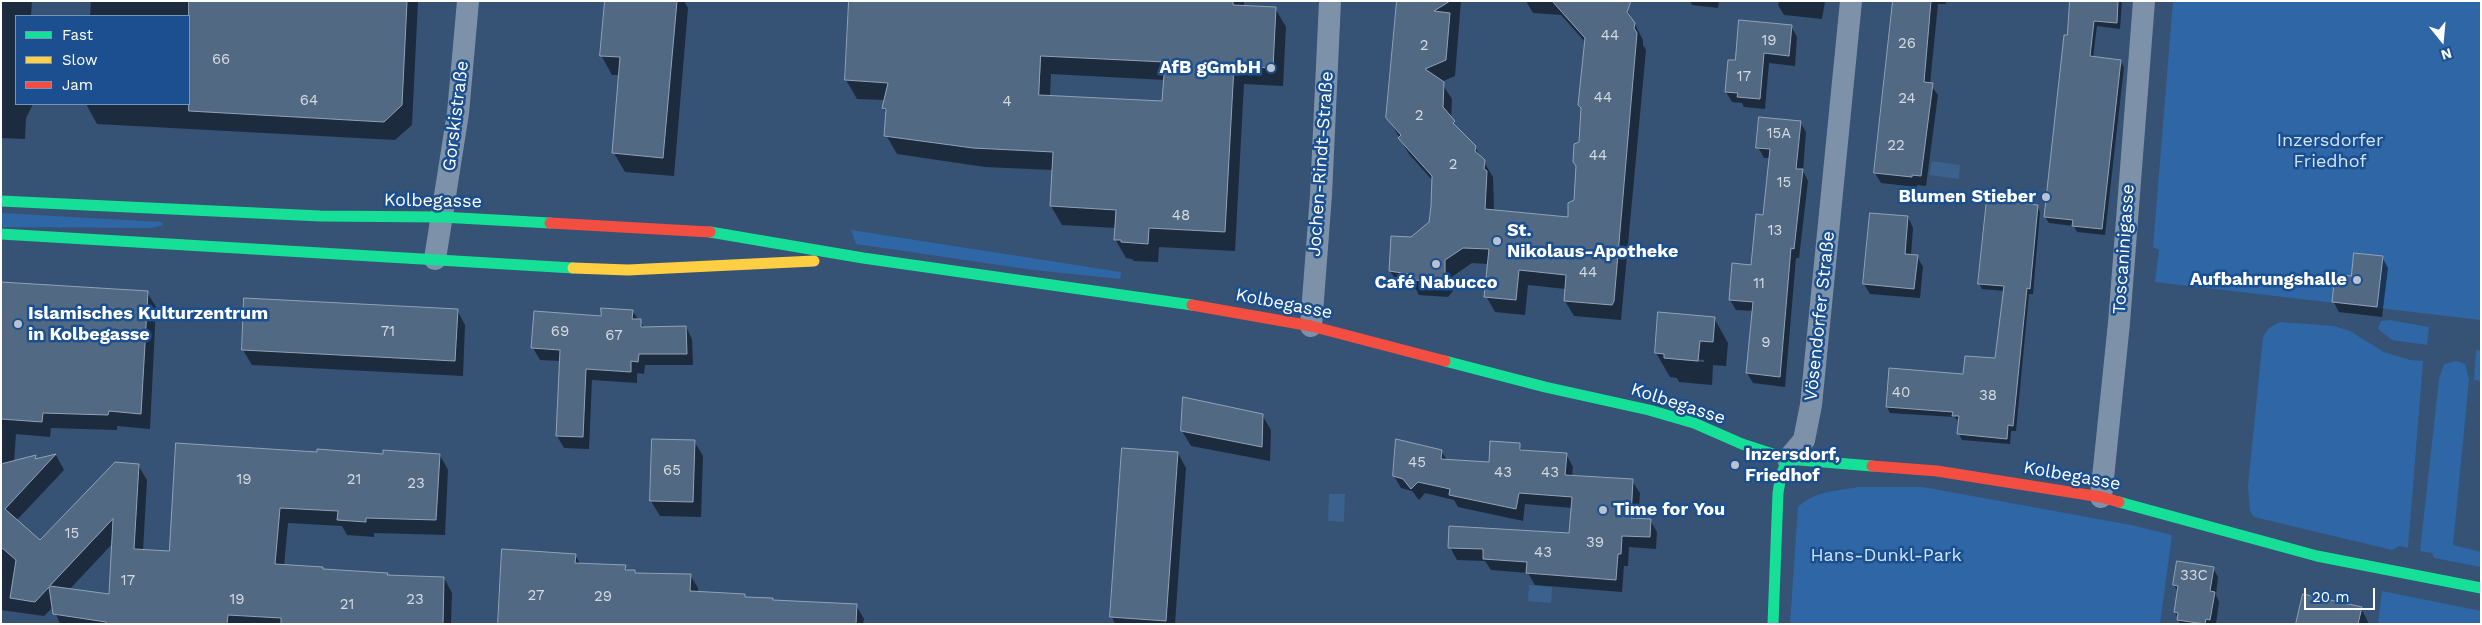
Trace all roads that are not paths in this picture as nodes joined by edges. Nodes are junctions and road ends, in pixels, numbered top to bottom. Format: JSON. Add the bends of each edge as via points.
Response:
{"nodes":[{"id":1,"x":468,"y":1,"type":"edge"},
{"id":2,"x":1330,"y":1,"type":"edge"},
{"id":3,"x":1851,"y":1,"type":"edge"},
{"id":4,"x":2144,"y":1,"type":"edge"},
{"id":5,"x":1,"y":201,"type":"edge"},
{"id":6,"x":441,"y":217,"type":"junction"},
{"id":7,"x":1,"y":234,"type":"edge"},
{"id":8,"x":862,"y":258,"type":"junction"},
{"id":9,"x":435,"y":260,"type":"junction"},
{"id":10,"x":1310,"y":326,"type":"junction"},
{"id":11,"x":1788,"y":459,"type":"junction"},
{"id":12,"x":2101,"y":498,"type":"junction"},
{"id":13,"x":2481,"y":588,"type":"edge"},
{"id":14,"x":1773,"y":624,"type":"edge"}],
"edges":[{"from":1,"to":6,"type":"street","name":"Gorskistraße","via":[[458,113]]},
{"from":2,"to":10,"type":"street","name":"Jochen-Rindt-Straße","via":[[1321,195]]},
{"from":3,"to":11,"type":"street","name":"Vösendorfer Straße","via":[[1809,422],[1804,440]]},
{"from":4,"to":12,"type":"street","name":"Toscaninigasse"},
{"from":5,"to":6,"type":"main road","name":"Kolbegasse","via":[[320,216]]},
{"from":6,"to":8,"type":"main road","name":"Kolbegasse","via":[[699,230]]},
{"from":6,"to":9,"type":"street","name":"Gorskistraße"},
{"from":7,"to":9,"type":"main road","name":"Kolbegasse"},
{"from":8,"to":9,"type":"main road","name":"Kolbegasse","via":[[628,270]]},
{"from":8,"to":10,"type":"main road","name":"Kolbegasse","via":[[1193,305]]},
{"from":10,"to":11,"type":"main road","name":"Kolbegasse","via":[[1649,410],[1694,423]]},
{"from":11,"to":12,"type":"main road","name":"Kolbegasse","via":[[1937,471]]},
{"from":11,"to":14,"type":"main road","name":"Vösendorfer Straße","via":[[1778,493]]},
{"from":12,"to":13,"type":"main road","name":"Kolbegasse","via":[[2316,556]]}]}
